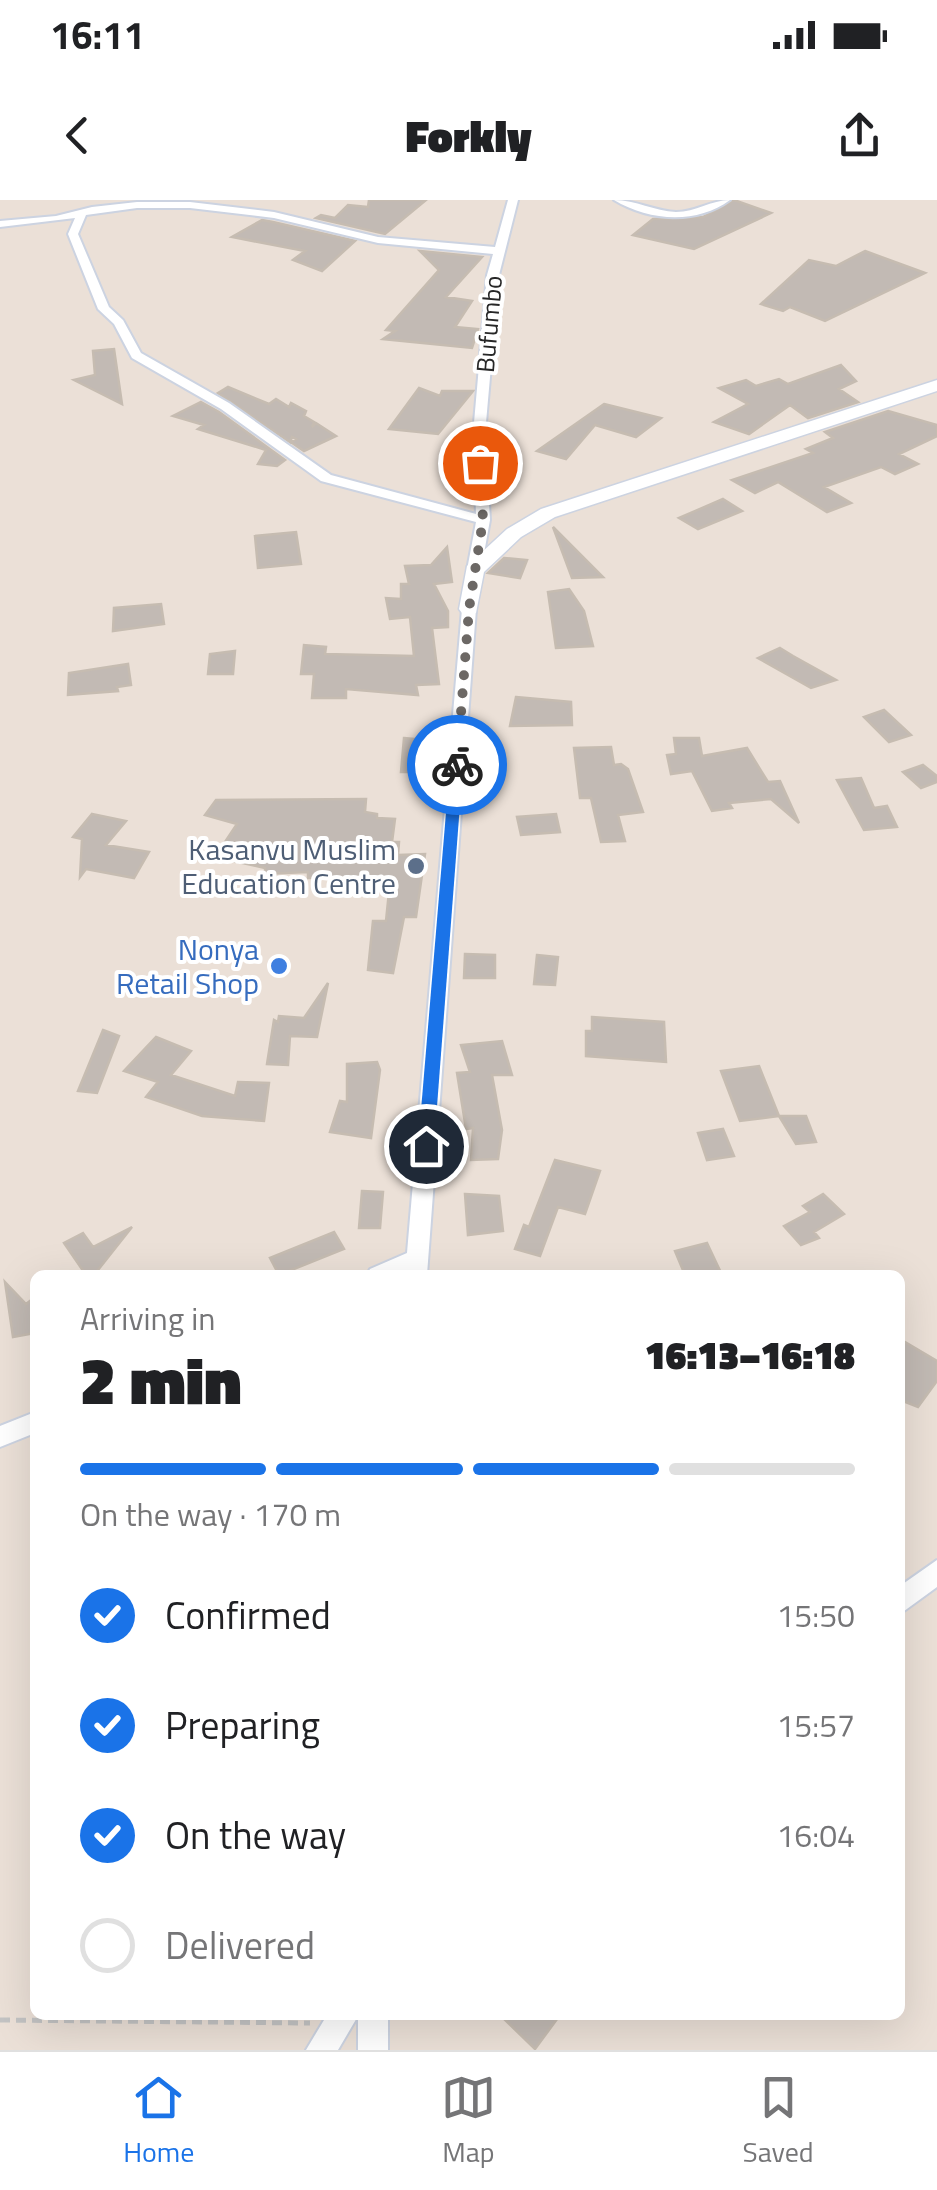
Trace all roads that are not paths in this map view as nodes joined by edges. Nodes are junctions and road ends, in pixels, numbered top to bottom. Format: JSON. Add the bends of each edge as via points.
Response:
{"nodes":[{"id":1,"x":513,"y":200,"type":"edge"},
{"id":2,"x":618,"y":200,"type":"edge"},
{"id":3,"x":724,"y":200,"type":"edge"},
{"id":4,"x":85,"y":208,"type":"edge"},
{"id":5,"x":0,"y":224,"type":"edge"},
{"id":6,"x":498,"y":251,"type":"junction"},
{"id":7,"x":937,"y":385,"type":"edge"},
{"id":8,"x":483,"y":520,"type":"junction"},
{"id":9,"x":474,"y":570,"type":"junction"},
{"id":10,"x":469,"y":609,"type":"joint"},
{"id":11,"x":417,"y":1267,"type":"edge"},
{"id":12,"x":30,"y":1424,"type":"edge"},
{"id":13,"x":0,"y":1437,"type":"edge"},
{"id":14,"x":937,"y":1572,"type":"edge"},
{"id":15,"x":905,"y":1598,"type":"edge"},
{"id":16,"x":340,"y":2020,"type":"edge"},
{"id":17,"x":374,"y":2020,"type":"edge"},
{"id":18,"x":321,"y":2050,"type":"edge"},
{"id":19,"x":373,"y":2050,"type":"edge"}],
"edges":[{"from":1,"to":6,"type":"street","name":"Bufumbo"},
{"from":2,"to":3,"type":"street","via":[[683,217]]},
{"from":4,"to":5,"type":"street"},
{"from":4,"to":6,"type":"street","via":[[190,204],[378,240]]},
{"from":4,"to":8,"type":"street","via":[[73,234],[85,269],[136,355],[225,406],[326,478]]},
{"from":6,"to":8,"type":"street","name":"Bufumbo","via":[[479,434]]},
{"from":7,"to":9,"type":"street","via":[[548,513]]},
{"from":8,"to":9,"type":"street","name":"Bufumbo"},
{"from":9,"to":10,"type":"street"},
{"from":10,"to":11,"type":"street"},
{"from":12,"to":13,"type":"street"},
{"from":14,"to":15,"type":"street"},
{"from":16,"to":18,"type":"street"},
{"from":17,"to":19,"type":"street"}]}
